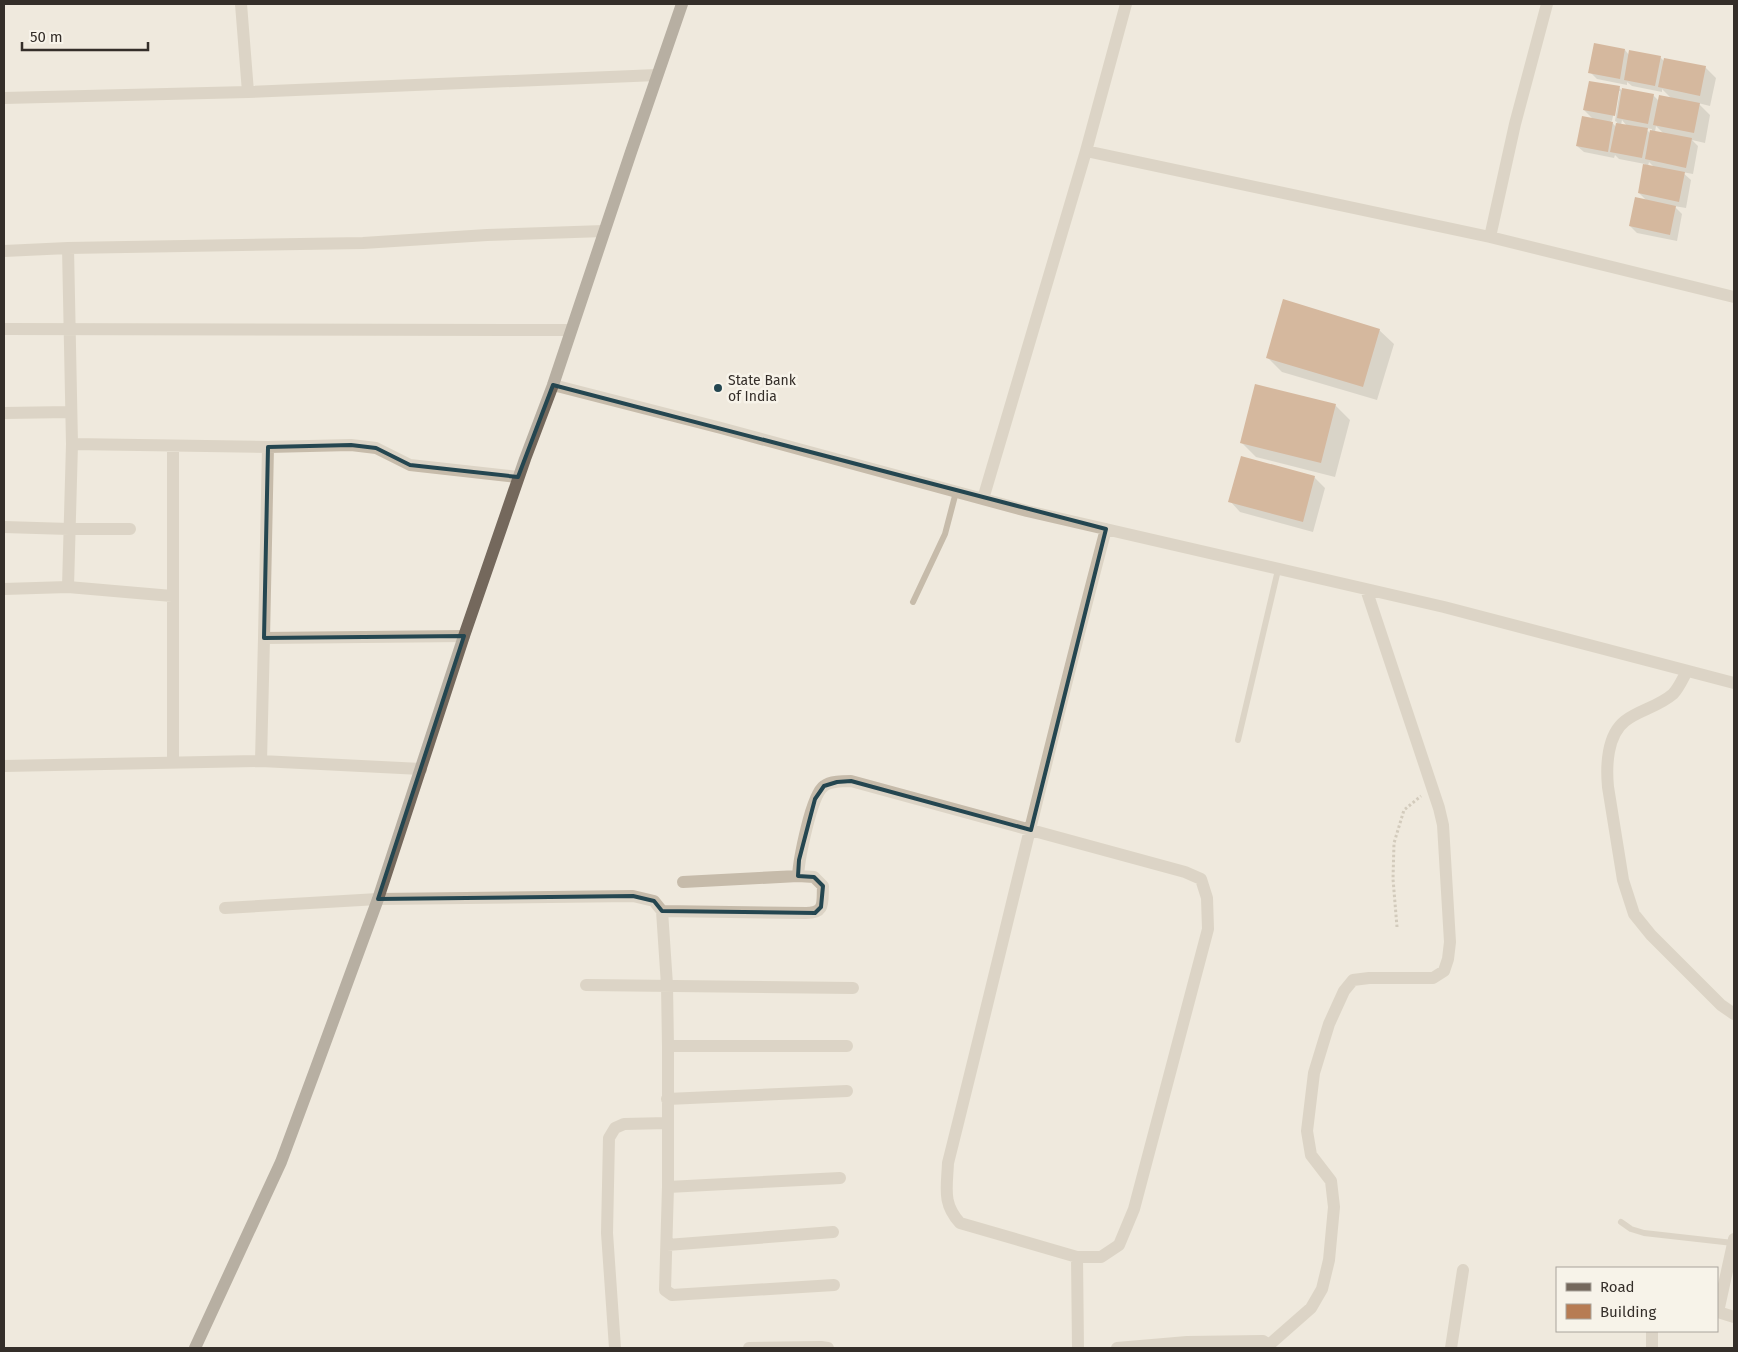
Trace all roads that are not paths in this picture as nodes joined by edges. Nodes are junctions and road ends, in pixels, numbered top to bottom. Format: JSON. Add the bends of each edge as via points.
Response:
{"nodes":[{"id":1,"x":241,"y":4,"type":"edge"},
{"id":2,"x":682,"y":4,"type":"edge"},
{"id":3,"x":1126,"y":4,"type":"edge"},
{"id":4,"x":1547,"y":4,"type":"edge"},
{"id":5,"x":657,"y":75,"type":"junction"},
{"id":6,"x":248,"y":92,"type":"junction"},
{"id":7,"x":4,"y":98,"type":"edge"},
{"id":8,"x":1086,"y":151,"type":"junction"},
{"id":9,"x":604,"y":231,"type":"junction"},
{"id":10,"x":1490,"y":237,"type":"junction"},
{"id":11,"x":68,"y":248,"type":"junction"},
{"id":12,"x":4,"y":251,"type":"edge"},
{"id":13,"x":1734,"y":297,"type":"edge"},
{"id":14,"x":4,"y":329,"type":"edge"},
{"id":15,"x":71,"y":329,"type":"junction"},
{"id":16,"x":572,"y":330,"type":"junction"},
{"id":17,"x":553,"y":386,"type":"junction"},
{"id":18,"x":70,"y":412,"type":"junction"},
{"id":19,"x":4,"y":413,"type":"edge"},
{"id":20,"x":72,"y":444,"type":"junction"},
{"id":21,"x":173,"y":446,"type":"junction"},
{"id":22,"x":268,"y":446,"type":"junction"},
{"id":23,"x":518,"y":477,"type":"junction"},
{"id":24,"x":956,"y":492,"type":"junction"},
{"id":25,"x":983,"y":499,"type":"junction"},
{"id":26,"x":4,"y":527,"type":"edge"},
{"id":27,"x":69,"y":529,"type":"junction"},
{"id":28,"x":130,"y":529,"type":"dead end"},
{"id":29,"x":1106,"y":529,"type":"junction"},
{"id":30,"x":1278,"y":570,"type":"junction"},
{"id":31,"x":68,"y":587,"type":"junction"},
{"id":32,"x":4,"y":588,"type":"edge"},
{"id":33,"x":1366,"y":589,"type":"junction"},
{"id":34,"x":172,"y":596,"type":"junction"},
{"id":35,"x":913,"y":602,"type":"dead end"},
{"id":36,"x":464,"y":636,"type":"junction"},
{"id":37,"x":264,"y":638,"type":"junction"},
{"id":38,"x":1688,"y":671,"type":"junction"},
{"id":39,"x":1734,"y":683,"type":"edge"},
{"id":40,"x":1238,"y":740,"type":"dead end"},
{"id":41,"x":173,"y":761,"type":"junction"},
{"id":42,"x":261,"y":761,"type":"junction"},
{"id":43,"x":4,"y":766,"type":"edge"},
{"id":44,"x":421,"y":769,"type":"junction"},
{"id":45,"x":1031,"y":830,"type":"junction"},
{"id":46,"x":798,"y":876,"type":"junction"},
{"id":47,"x":683,"y":882,"type":"dead end"},
{"id":48,"x":378,"y":898,"type":"junction"},
{"id":49,"x":225,"y":908,"type":"dead end"},
{"id":50,"x":662,"y":911,"type":"junction"},
{"id":51,"x":586,"y":985,"type":"dead end"},
{"id":52,"x":667,"y":985,"type":"junction"},
{"id":53,"x":853,"y":988,"type":"dead end"},
{"id":54,"x":1734,"y":1014,"type":"edge"},
{"id":55,"x":668,"y":1046,"type":"junction"},
{"id":56,"x":848,"y":1046,"type":"dead end"},
{"id":57,"x":847,"y":1091,"type":"dead end"},
{"id":58,"x":667,"y":1099,"type":"junction"},
{"id":59,"x":668,"y":1123,"type":"junction"},
{"id":60,"x":840,"y":1178,"type":"dead end"},
{"id":61,"x":668,"y":1187,"type":"junction"},
{"id":62,"x":1621,"y":1222,"type":"dead end"},
{"id":63,"x":833,"y":1232,"type":"dead end"},
{"id":64,"x":1734,"y":1241,"type":"edge"},
{"id":65,"x":667,"y":1245,"type":"junction"},
{"id":66,"x":1077,"y":1257,"type":"junction"},
{"id":67,"x":1463,"y":1270,"type":"dead end"},
{"id":68,"x":834,"y":1285,"type":"dead end"},
{"id":69,"x":1718,"y":1308,"type":"edge"},
{"id":70,"x":1718,"y":1312,"type":"edge"},
{"id":71,"x":1734,"y":1317,"type":"edge"},
{"id":72,"x":1652,"y":1332,"type":"edge"},
{"id":73,"x":1186,"y":1345,"type":"edge"},
{"id":74,"x":1239,"y":1345,"type":"edge"},
{"id":75,"x":1270,"y":1347,"type":"edge"},
{"id":76,"x":195,"y":1348,"type":"edge"},
{"id":77,"x":615,"y":1348,"type":"edge"},
{"id":78,"x":749,"y":1348,"type":"edge"},
{"id":79,"x":828,"y":1348,"type":"edge"},
{"id":80,"x":1078,"y":1348,"type":"edge"},
{"id":81,"x":1118,"y":1348,"type":"edge"},
{"id":82,"x":1451,"y":1348,"type":"edge"},
{"id":83,"x":1652,"y":1348,"type":"edge"}],
"edges":[{"from":1,"to":6,"type":"street"},
{"from":2,"to":5,"type":"main road"},
{"from":3,"to":8,"type":"street"},
{"from":4,"to":10,"type":"street"},
{"from":5,"to":6,"type":"street"},
{"from":5,"to":9,"type":"main road"},
{"from":6,"to":7,"type":"street"},
{"from":8,"to":10,"type":"street"},
{"from":8,"to":25,"type":"street"},
{"from":9,"to":11,"type":"street","via":[[363,243]]},
{"from":9,"to":16,"type":"main road"},
{"from":10,"to":13,"type":"street"},
{"from":11,"to":12,"type":"street"},
{"from":11,"to":15,"type":"street"},
{"from":14,"to":15,"type":"street"},
{"from":15,"to":16,"type":"street"},
{"from":15,"to":18,"type":"street"},
{"from":16,"to":17,"type":"main road"},
{"from":17,"to":23,"type":"main road"},
{"from":17,"to":24,"type":"street"},
{"from":18,"to":19,"type":"street"},
{"from":18,"to":20,"type":"street"},
{"from":20,"to":21,"type":"street"},
{"from":20,"to":27,"type":"street"},
{"from":21,"to":22,"type":"street"},
{"from":21,"to":34,"type":"street"},
{"from":22,"to":23,"type":"street","via":[[352,445],[376,448],[410,465]]},
{"from":22,"to":37,"type":"street"},
{"from":23,"to":36,"type":"main road"},
{"from":24,"to":25,"type":"street"},
{"from":24,"to":35,"type":"lane","via":[[945,534]]},
{"from":25,"to":29,"type":"street"},
{"from":26,"to":27,"type":"street"},
{"from":27,"to":28,"type":"street"},
{"from":27,"to":31,"type":"street"},
{"from":29,"to":30,"type":"street"},
{"from":29,"to":45,"type":"street"},
{"from":30,"to":33,"type":"street"},
{"from":30,"to":40,"type":"lane"},
{"from":31,"to":32,"type":"street"},
{"from":31,"to":34,"type":"street"},
{"from":33,"to":38,"type":"street"},
{"from":33,"to":75,"type":"street","via":[[1443,825],[1450,942],[1448,959],[1444,971],[1433,978],[1353,980],[1344,991],[1329,1024],[1314,1073],[1307,1131],[1311,1155],[1331,1181],[1334,1207],[1329,1260],[1322,1289],[1311,1308]]},
{"from":34,"to":41,"type":"street"},
{"from":36,"to":37,"type":"street"},
{"from":36,"to":44,"type":"main road"},
{"from":37,"to":42,"type":"street"},
{"from":38,"to":39,"type":"street"},
{"from":38,"to":54,"type":"street","via":[[1675,692],[1659,705],[1625,720],[1617,730],[1609,749],[1608,787],[1623,880],[1634,914],[1650,935]]},
{"from":41,"to":42,"type":"street"},
{"from":41,"to":43,"type":"street"},
{"from":42,"to":44,"type":"street"},
{"from":44,"to":48,"type":"main road"},
{"from":45,"to":46,"type":"street","via":[[851,781],[837,782],[824,786],[815,799]]},
{"from":45,"to":66,"type":"street","via":[[948,1163],[946,1194],[950,1213],[960,1224]]},
{"from":45,"to":66,"type":"street","via":[[1185,872],[1200,879],[1207,898],[1208,929],[1134,1209],[1119,1245],[1101,1257]]},
{"from":46,"to":47,"type":"street"},
{"from":46,"to":50,"type":"street","via":[[814,876],[823,886],[820,911],[806,914]]},
{"from":48,"to":49,"type":"street"},
{"from":48,"to":50,"type":"street","via":[[633,896],[654,902]]},
{"from":48,"to":76,"type":"main road","via":[[281,1162]]},
{"from":50,"to":52,"type":"street"},
{"from":51,"to":52,"type":"street"},
{"from":52,"to":53,"type":"street"},
{"from":52,"to":55,"type":"street"},
{"from":55,"to":56,"type":"street"},
{"from":55,"to":58,"type":"street"},
{"from":57,"to":58,"type":"street"},
{"from":58,"to":59,"type":"street"},
{"from":59,"to":61,"type":"street"},
{"from":59,"to":77,"type":"street","via":[[624,1124],[615,1128],[609,1138],[607,1233]]},
{"from":60,"to":61,"type":"street"},
{"from":61,"to":65,"type":"street"},
{"from":62,"to":64,"type":"lane","via":[[1644,1233]]},
{"from":63,"to":65,"type":"street"},
{"from":64,"to":69,"type":"street"},
{"from":65,"to":68,"type":"street","via":[[665,1290],[672,1295]]},
{"from":66,"to":80,"type":"street"},
{"from":67,"to":82,"type":"street"},
{"from":70,"to":71,"type":"street"},
{"from":72,"to":83,"type":"street"},
{"from":73,"to":74,"type":"street"},
{"from":73,"to":81,"type":"street"},
{"from":74,"to":75,"type":"street","via":[[1263,1341]]},
{"from":78,"to":79,"type":"street"}]}
